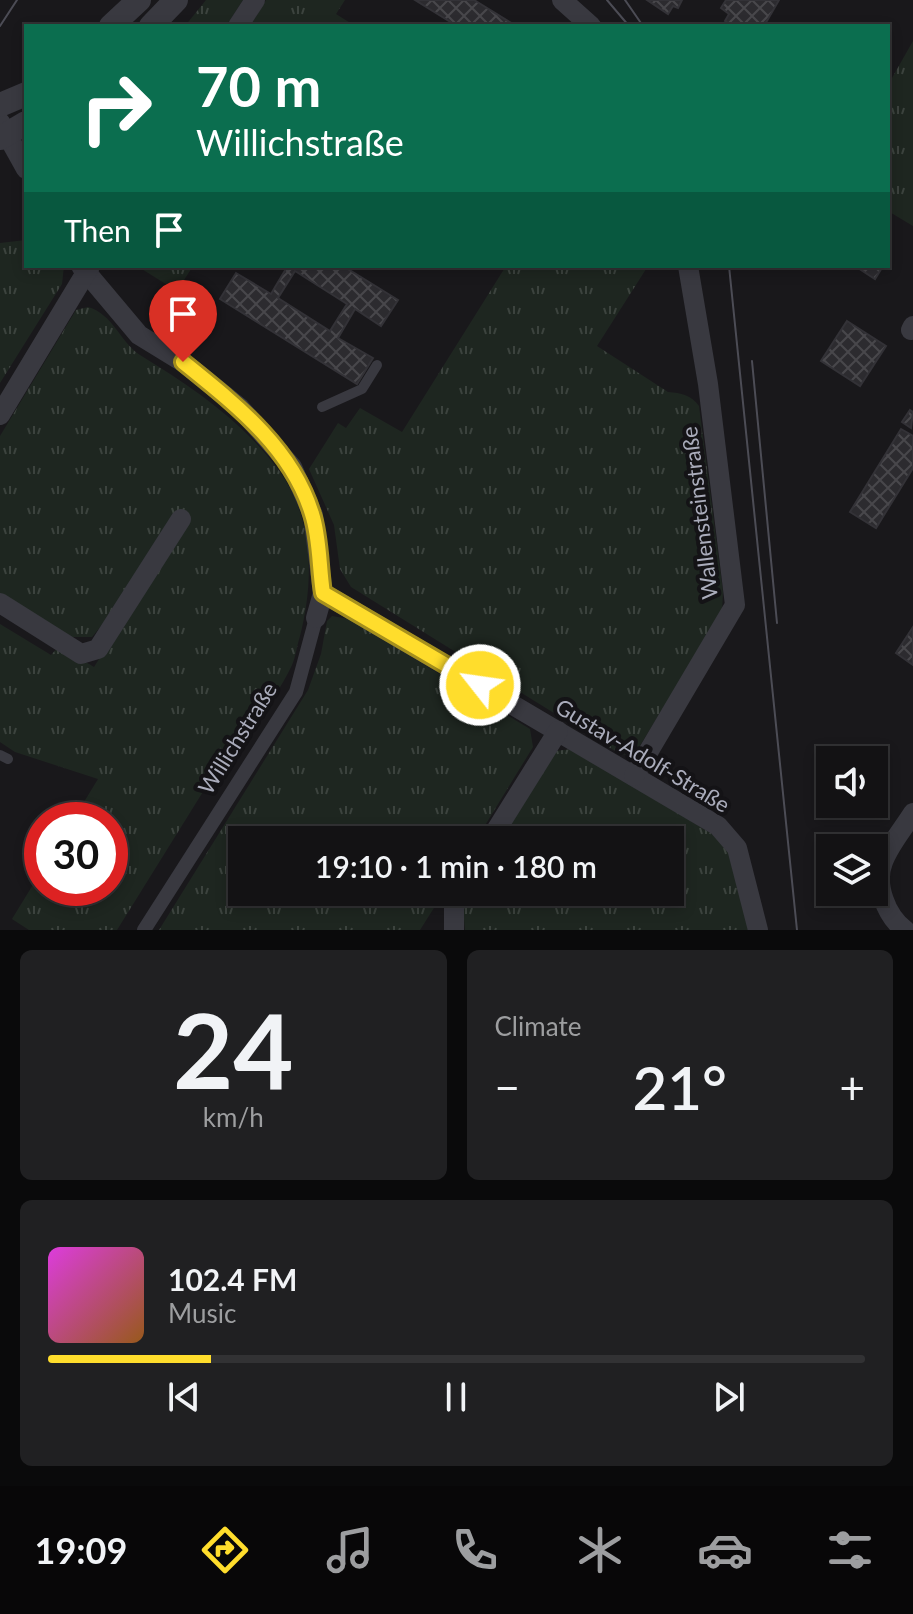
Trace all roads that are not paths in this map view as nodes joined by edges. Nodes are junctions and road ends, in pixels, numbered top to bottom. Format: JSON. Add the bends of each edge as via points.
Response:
{"nodes":[{"id":1,"x":139,"y":0,"type":"edge"},
{"id":2,"x":176,"y":0,"type":"edge"},
{"id":3,"x":255,"y":0,"type":"edge"},
{"id":4,"x":562,"y":0,"type":"edge"},
{"id":5,"x":113,"y":24,"type":"edge"},
{"id":6,"x":153,"y":24,"type":"edge"},
{"id":7,"x":239,"y":24,"type":"edge"},
{"id":8,"x":589,"y":24,"type":"edge"},
{"id":9,"x":24,"y":95,"type":"edge"},
{"id":10,"x":0,"y":105,"type":"edge"},
{"id":11,"x":8,"y":130,"type":"edge"},
{"id":12,"x":24,"y":165,"type":"edge"},
{"id":13,"x":688,"y":268,"type":"edge"},
{"id":14,"x":86,"y":269,"type":"edge"},
{"id":15,"x":377,"y":365,"type":"dead end"},
{"id":16,"x":322,"y":407,"type":"dead end"},
{"id":17,"x":0,"y":415,"type":"edge"},
{"id":18,"x":181,"y":519,"type":"dead end"},
{"id":19,"x":323,"y":593,"type":"junction"},
{"id":20,"x":0,"y":603,"type":"edge"},
{"id":21,"x":316,"y":618,"type":"joint"},
{"id":22,"x":558,"y":731,"type":"junction"},
{"id":23,"x":634,"y":776,"type":"junction"},
{"id":24,"x":913,"y":813,"type":"edge"},
{"id":25,"x":499,"y":826,"type":"edge"},
{"id":26,"x":455,"y":906,"type":"edge"},
{"id":27,"x":144,"y":930,"type":"edge"},
{"id":28,"x":454,"y":930,"type":"edge"},
{"id":29,"x":758,"y":930,"type":"edge"},
{"id":30,"x":905,"y":930,"type":"edge"}],
"edges":[{"from":1,"to":5,"type":"street"},
{"from":2,"to":6,"type":"street"},
{"from":3,"to":7,"type":"street"},
{"from":4,"to":8,"type":"street"},
{"from":9,"to":10,"type":"street"},
{"from":11,"to":12,"type":"street"},
{"from":13,"to":23,"type":"street","name":"Wallensteinstraße","via":[[735,605]]},
{"from":14,"to":17,"type":"street"},
{"from":14,"to":19,"type":"street","name":"Willichstraße","via":[[139,335],[240,408],[292,467],[313,515]]},
{"from":15,"to":16,"type":"lane","via":[[362,389]]},
{"from":18,"to":20,"type":"street","via":[[98,649],[81,654]]},
{"from":19,"to":21,"type":"street","name":"Willichstraße"},
{"from":19,"to":22,"type":"street","name":"Gustav-Adolf-Straße"},
{"from":21,"to":27,"type":"street","name":"Willichstraße","via":[[296,692]]},
{"from":22,"to":23,"type":"street","name":"Gustav-Adolf-Straße"},
{"from":22,"to":25,"type":"street"},
{"from":23,"to":29,"type":"street","name":"Gustav-Adolf-Straße","via":[[718,826],[737,848]]},
{"from":24,"to":30,"type":"street","via":[[881,864],[882,898]]},
{"from":26,"to":28,"type":"street"}]}
